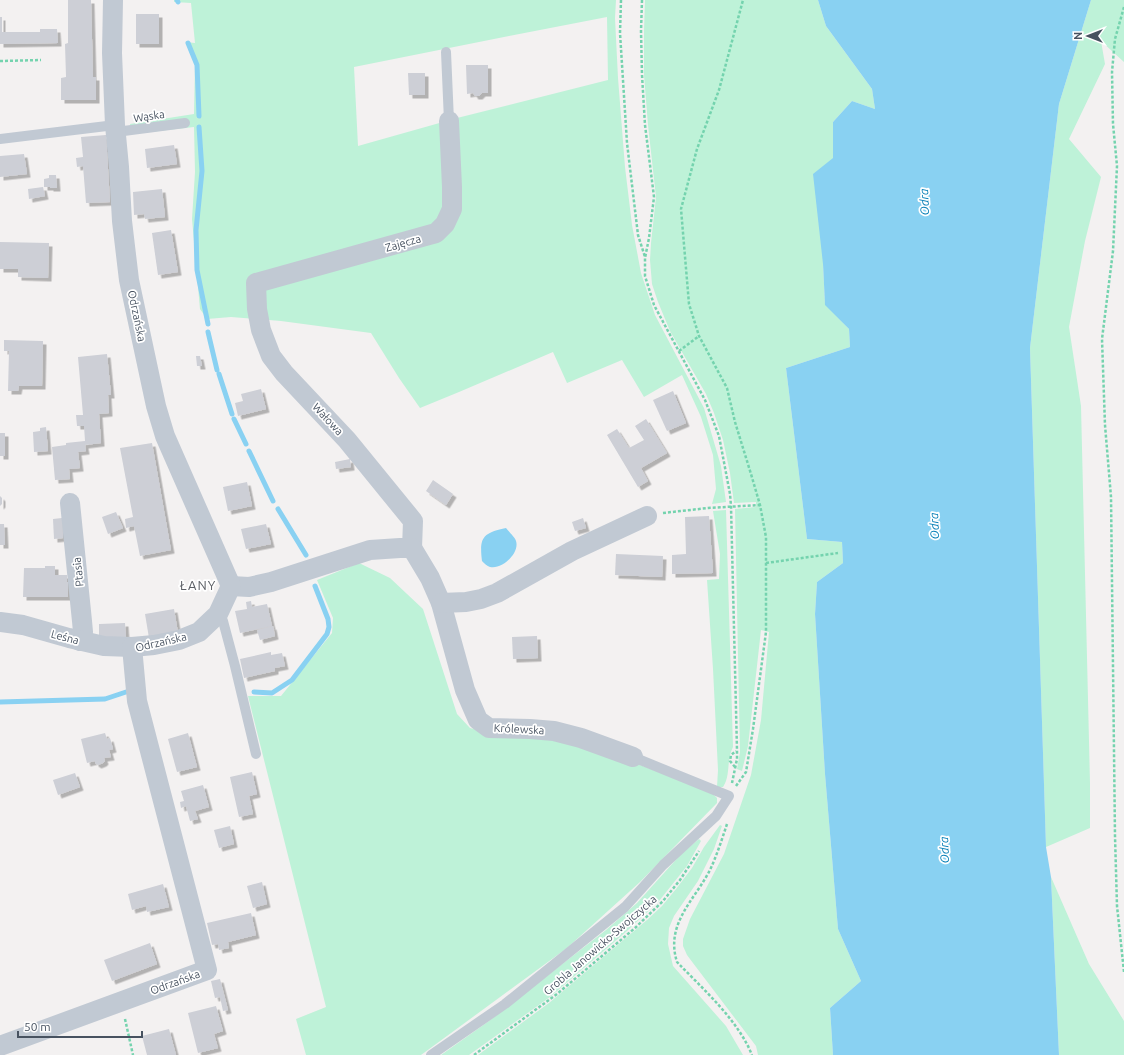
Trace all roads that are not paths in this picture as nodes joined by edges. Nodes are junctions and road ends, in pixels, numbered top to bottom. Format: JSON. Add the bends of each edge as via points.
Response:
{"nodes":[{"id":1,"x":113,"y":0,"type":"edge"},
{"id":2,"x":446,"y":52,"type":"dead end"},
{"id":3,"x":449,"y":121,"type":"joint"},
{"id":4,"x":185,"y":123,"type":"dead end"},
{"id":5,"x":116,"y":129,"type":"junction"},
{"id":6,"x":0,"y":139,"type":"edge"},
{"id":7,"x":256,"y":283,"type":"joint"},
{"id":8,"x":70,"y":503,"type":"dead end"},
{"id":9,"x":647,"y":516,"type":"road end"},
{"id":10,"x":412,"y":548,"type":"junction"},
{"id":11,"x":231,"y":586,"type":"junction"},
{"id":12,"x":441,"y":603,"type":"junction"},
{"id":13,"x":218,"y":614,"type":"junction"},
{"id":14,"x":0,"y":622,"type":"edge"},
{"id":15,"x":80,"y":641,"type":"junction"},
{"id":16,"x":132,"y":647,"type":"junction"},
{"id":17,"x":256,"y":754,"type":"dead end"},
{"id":18,"x":633,"y":756,"type":"joint"},
{"id":19,"x":0,"y":1046,"type":"edge"},
{"id":20,"x":431,"y":1055,"type":"edge"}],
"edges":[{"from":1,"to":5,"type":"street","name":"Odrzańska","via":[[112,53]]},
{"from":2,"to":3,"type":"lane"},
{"from":3,"to":7,"type":"street","name":"Zajęcza","via":[[452,209],[445,224],[436,233]]},
{"from":4,"to":5,"type":"lane","name":"Wąska"},
{"from":5,"to":6,"type":"lane","name":"Wąska"},
{"from":5,"to":11,"type":"street","name":"Odrzańska","via":[[122,221],[130,280],[156,406],[165,436]]},
{"from":7,"to":10,"type":"street","name":"Wałowa","via":[[261,330],[272,356],[284,374],[347,440],[413,521]]},
{"from":8,"to":15,"type":"street","name":"Ptasia","via":[[83,632]]},
{"from":9,"to":12,"type":"street","via":[[572,551],[498,593],[466,602]]},
{"from":10,"to":11,"type":"street","via":[[370,550],[271,582],[248,587]]},
{"from":10,"to":12,"type":"street","name":"Królewska"},
{"from":11,"to":13,"type":"street","name":"Odrzańska"},
{"from":12,"to":18,"type":"street","name":"Królewska","via":[[465,690],[478,720],[489,728],[554,731]]},
{"from":13,"to":16,"type":"street","name":"Odrzańska","via":[[198,632],[179,640]]},
{"from":13,"to":17,"type":"lane","via":[[223,622],[235,666]]},
{"from":14,"to":15,"type":"street","name":"Leśna","via":[[23,625]]},
{"from":15,"to":16,"type":"street","name":"Leśna","via":[[104,646]]},
{"from":16,"to":19,"type":"street","name":"Odrzańska","via":[[138,701],[207,970]]},
{"from":18,"to":20,"type":"lane","via":[[729,796],[716,816],[663,865],[625,907],[505,1004]]}]}
